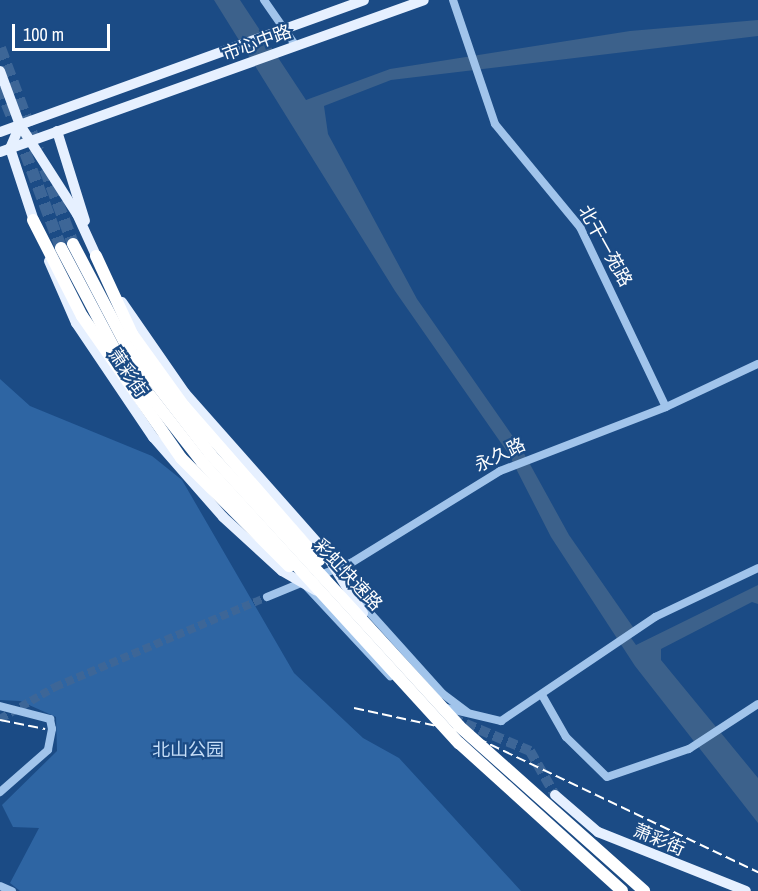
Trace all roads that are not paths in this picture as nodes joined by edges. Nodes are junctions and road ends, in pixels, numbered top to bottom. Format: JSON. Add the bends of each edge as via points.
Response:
{"nodes":[{"id":1,"x":264,"y":0,"type":"edge"},
{"id":2,"x":364,"y":0,"type":"edge"},
{"id":3,"x":424,"y":0,"type":"edge"},
{"id":4,"x":453,"y":0,"type":"edge"},
{"id":5,"x":283,"y":28,"type":"junction"},
{"id":6,"x":296,"y":46,"type":"junction"},
{"id":7,"x":0,"y":71,"type":"edge"},
{"id":8,"x":20,"y":125,"type":"junction"},
{"id":9,"x":57,"y":131,"type":"junction"},
{"id":10,"x":0,"y":132,"type":"edge"},
{"id":11,"x":29,"y":141,"type":"junction"},
{"id":12,"x":5,"y":150,"type":"edge"},
{"id":13,"x":33,"y":220,"type":"junction"},
{"id":14,"x":67,"y":246,"type":"tunnel mouth"},
{"id":15,"x":96,"y":256,"type":"junction"},
{"id":16,"x":758,"y":364,"type":"edge"},
{"id":17,"x":666,"y":407,"type":"junction"},
{"id":18,"x":207,"y":458,"type":"junction"},
{"id":19,"x":758,"y":568,"type":"edge"},
{"id":20,"x":332,"y":570,"type":"junction"},
{"id":21,"x":303,"y":582,"type":"junction"},
{"id":22,"x":267,"y":597,"type":"tunnel mouth"},
{"id":23,"x":365,"y":621,"type":"junction"},
{"id":24,"x":355,"y":630,"type":"junction"},
{"id":25,"x":425,"y":683,"type":"dead end"},
{"id":26,"x":416,"y":691,"type":"dead end"},
{"id":27,"x":542,"y":695,"type":"junction"},
{"id":28,"x":758,"y":704,"type":"edge"},
{"id":29,"x":0,"y":706,"type":"edge"},
{"id":30,"x":475,"y":717,"type":"junction"},
{"id":31,"x":0,"y":792,"type":"edge"},
{"id":32,"x":557,"y":794,"type":"tunnel mouth"},
{"id":33,"x":0,"y":886,"type":"edge"},
{"id":34,"x":12,"y":891,"type":"edge"},
{"id":35,"x":622,"y":891,"type":"edge"},
{"id":36,"x":644,"y":891,"type":"edge"},
{"id":37,"x":746,"y":891,"type":"edge"}],
"edges":[{"from":1,"to":5,"type":"street"},
{"from":2,"to":5,"type":"main road","name":"市心中路"},
{"from":3,"to":6,"type":"main road","name":"市心中路"},
{"from":4,"to":17,"type":"street","name":"北干一苑路","via":[[495,124],[580,227]]},
{"from":5,"to":6,"type":"street"},
{"from":5,"to":8,"type":"main road","name":"市心中路"},
{"from":6,"to":9,"type":"main road","name":"市心中路"},
{"from":7,"to":8,"type":"main road","name":"萧彩街"},
{"from":8,"to":10,"type":"main road","name":"市心中路"},
{"from":8,"to":11,"type":"main road","name":"萧彩街"},
{"from":8,"to":12,"type":"main road"},
{"from":9,"to":11,"type":"main road","name":"市心中路"},
{"from":9,"to":15,"type":"main road","name":"萧彩街"},
{"from":11,"to":12,"type":"main road","name":"市心中路"},
{"from":11,"to":15,"type":"main road","name":"萧彩街","via":[[77,214]]},
{"from":12,"to":13,"type":"main road","name":"萧彩街"},
{"from":13,"to":21,"type":"main road","name":"萧彩街","via":[[76,322],[122,395],[223,517]]},
{"from":13,"to":24,"type":"highway","bridge":true,"via":[[82,316],[181,458]]},
{"from":14,"to":18,"type":"highway","name":"彩虹快速路","via":[[116,352]]},
{"from":15,"to":20,"type":"main road","name":"萧彩街","via":[[179,384],[322,548]]},
{"from":15,"to":23,"type":"highway","bridge":true,"via":[[132,334],[184,406],[291,524]]},
{"from":16,"to":17,"type":"street","name":"永久路"},
{"from":17,"to":20,"type":"street","name":"永久路","via":[[500,471]]},
{"from":18,"to":23,"type":"highway","name":"彩虹快速路","bridge":true},
{"from":18,"to":24,"type":"highway","name":"彩虹快速路","bridge":true},
{"from":19,"to":27,"type":"street","via":[[637,630]]},
{"from":20,"to":21,"type":"street","name":"永久路"},
{"from":20,"to":25,"type":"main road","name":"萧彩街"},
{"from":20,"to":30,"type":"street","via":[[443,694]]},
{"from":21,"to":22,"type":"street","name":"永久路"},
{"from":21,"to":26,"type":"main road","name":"萧彩街"},
{"from":21,"to":30,"type":"street","via":[[405,690]]},
{"from":23,"to":36,"type":"highway","name":"彩虹快速路","bridge":true,"via":[[483,749]]},
{"from":24,"to":35,"type":"highway","name":"彩虹快速路","bridge":true,"via":[[486,770]]},
{"from":27,"to":28,"type":"street","via":[[566,737],[600,775],[655,764],[689,749]]},
{"from":27,"to":30,"type":"street","via":[[501,722]]},
{"from":29,"to":31,"type":"street","via":[[50,718],[52,729],[48,750]]},
{"from":32,"to":37,"type":"main road","name":"萧彩街","via":[[598,832]]},
{"from":33,"to":34,"type":"street"}]}
